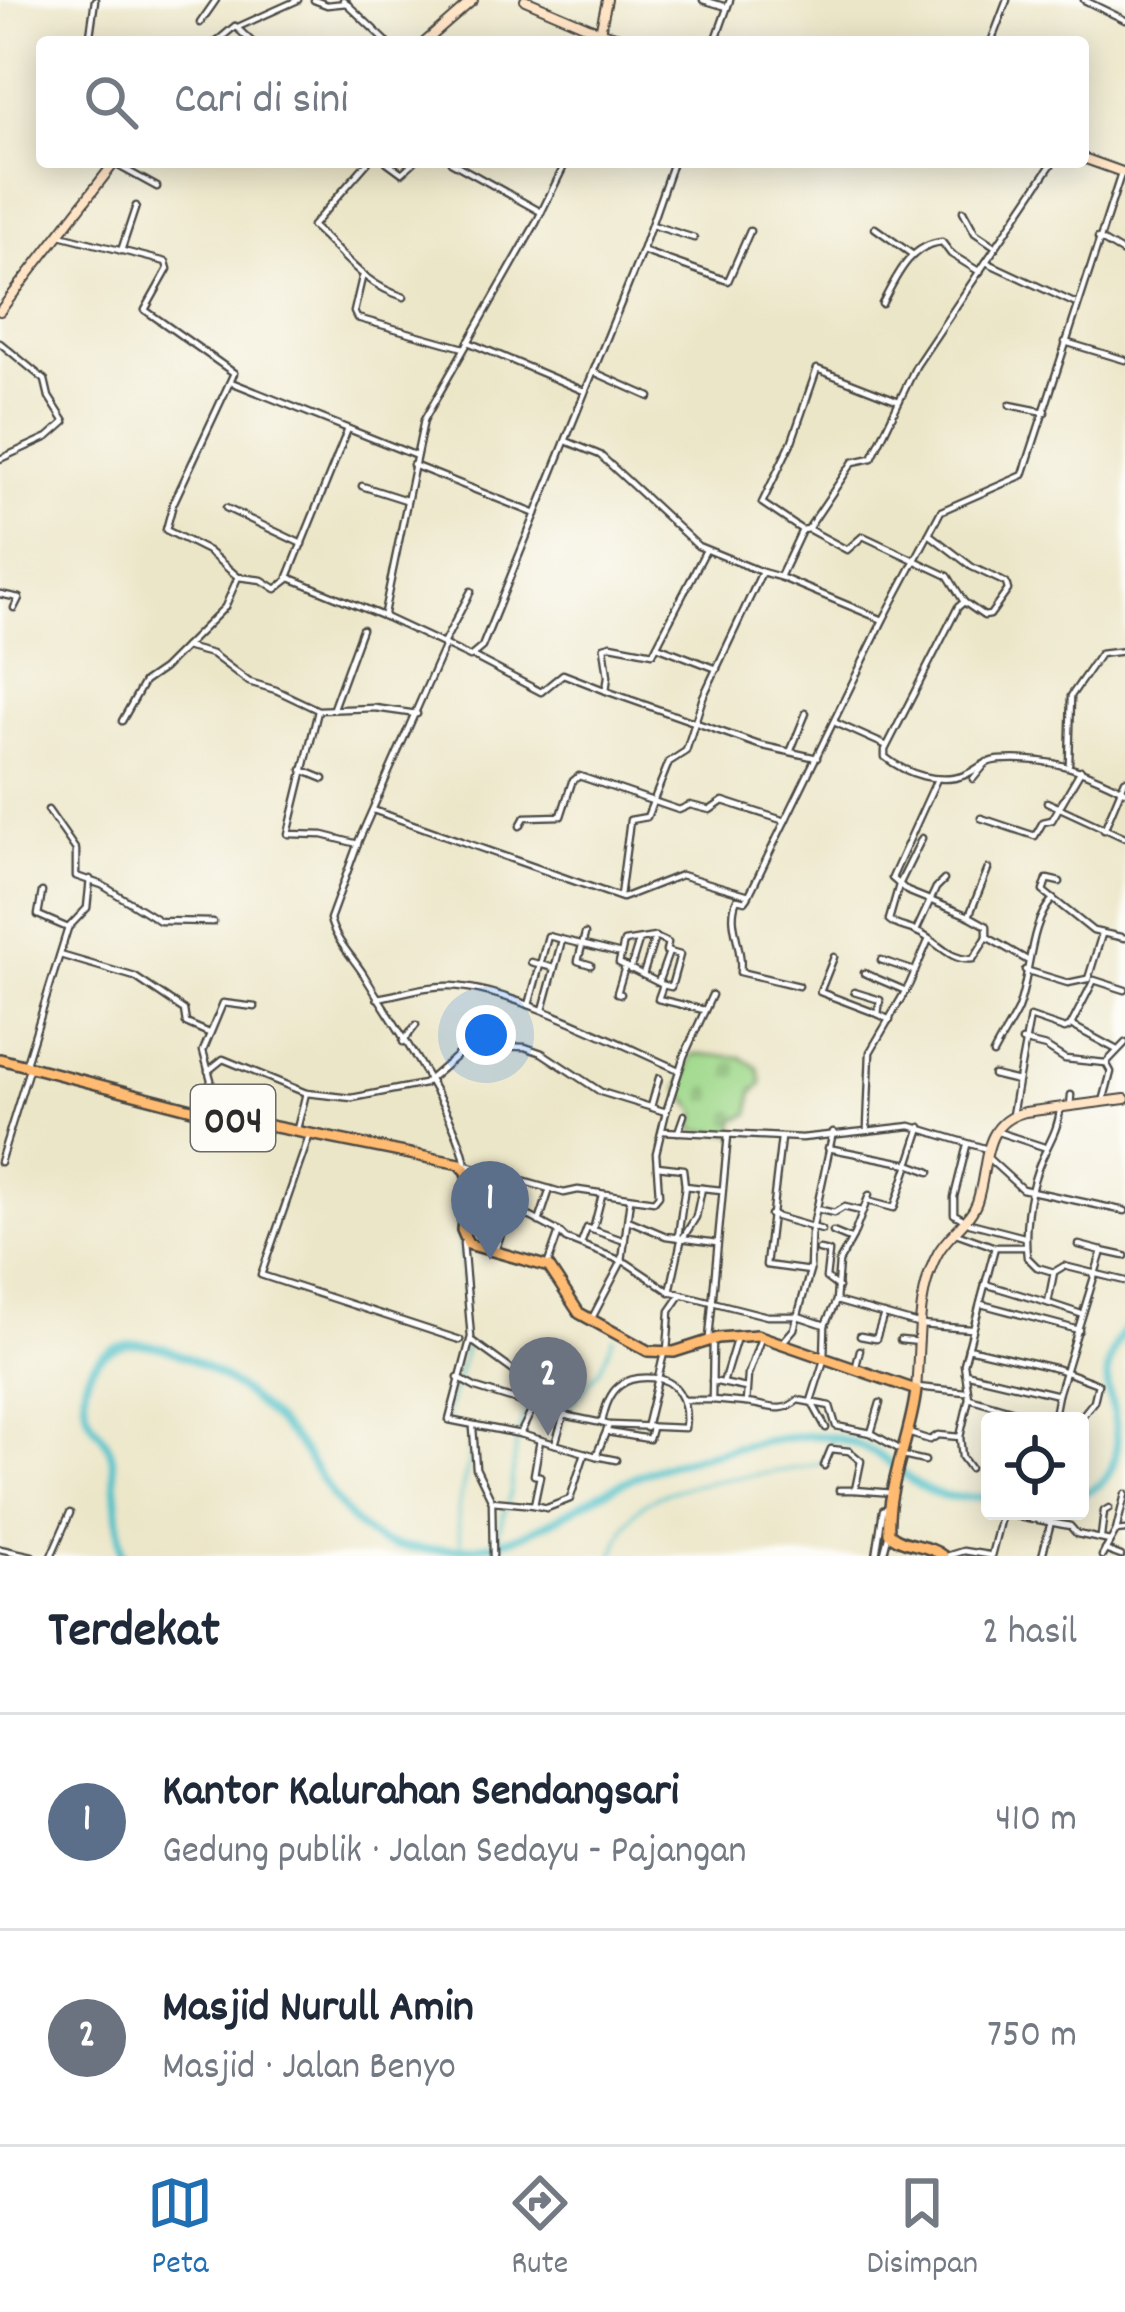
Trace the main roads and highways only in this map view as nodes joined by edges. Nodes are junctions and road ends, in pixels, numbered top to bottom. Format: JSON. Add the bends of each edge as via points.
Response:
{"nodes":[{"id":1,"x":0,"y":1059,"type":"edge"},
{"id":2,"x":945,"y":1556,"type":"edge"}],
"edges":[{"from":1,"to":2,"type":"main road","number":"004","via":[[203,1112],[466,1166],[463,1238],[547,1266],[573,1307],[648,1351],[762,1336],[916,1389],[889,1533]]}]}
